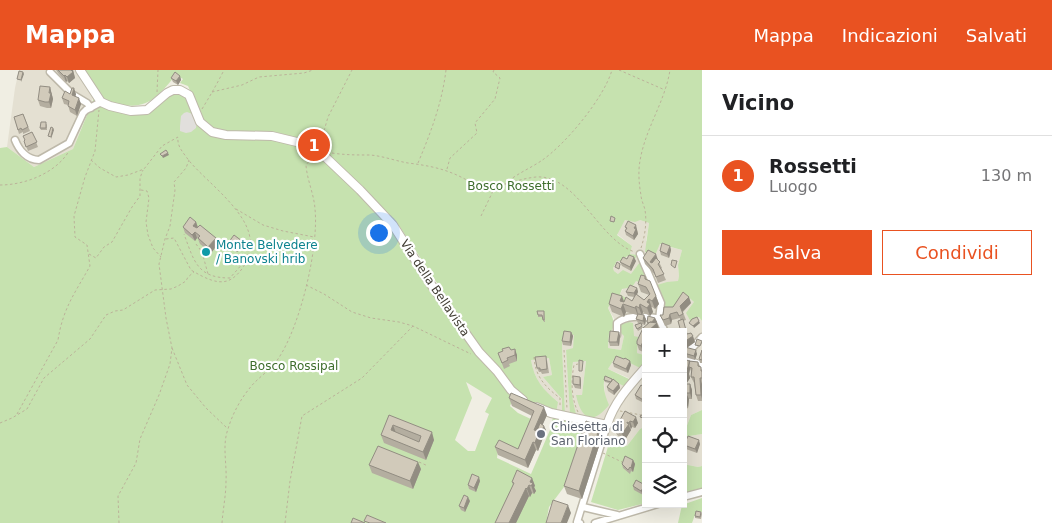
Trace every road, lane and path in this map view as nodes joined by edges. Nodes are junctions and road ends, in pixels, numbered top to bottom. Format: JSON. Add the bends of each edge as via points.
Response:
{"nodes":[{"id":1,"x":80,"y":70,"type":"edge"},
{"id":2,"x":158,"y":70,"type":"edge"},
{"id":3,"x":224,"y":70,"type":"edge"},
{"id":4,"x":313,"y":70,"type":"edge"},
{"id":5,"x":352,"y":70,"type":"edge"},
{"id":6,"x":446,"y":70,"type":"edge"},
{"id":7,"x":494,"y":70,"type":"edge"},
{"id":8,"x":612,"y":70,"type":"edge"},
{"id":9,"x":619,"y":70,"type":"edge"},
{"id":10,"x":670,"y":70,"type":"edge"},
{"id":11,"x":50,"y":72,"type":"dead end"},
{"id":12,"x":665,"y":90,"type":"junction"},
{"id":13,"x":212,"y":92,"type":"junction"},
{"id":14,"x":161,"y":98,"type":"junction"},
{"id":15,"x":101,"y":102,"type":"junction"},
{"id":16,"x":91,"y":108,"type":"junction"},
{"id":17,"x":197,"y":116,"type":"junction"},
{"id":18,"x":73,"y":136,"type":"junction"},
{"id":19,"x":15,"y":140,"type":"dead end"},
{"id":20,"x":319,"y":151,"type":"junction"},
{"id":21,"x":91,"y":160,"type":"junction"},
{"id":22,"x":189,"y":160,"type":"junction"},
{"id":23,"x":418,"y":163,"type":"junction"},
{"id":24,"x":144,"y":169,"type":"junction"},
{"id":25,"x":447,"y":170,"type":"junction"},
{"id":26,"x":505,"y":184,"type":"junction"},
{"id":27,"x":0,"y":185,"type":"edge"},
{"id":28,"x":494,"y":188,"type":"junction"},
{"id":29,"x":141,"y":190,"type":"junction"},
{"id":30,"x":236,"y":208,"type":"junction"},
{"id":31,"x":481,"y":216,"type":"dead end"},
{"id":32,"x":184,"y":234,"type":"edge"},
{"id":33,"x":314,"y":237,"type":"junction"},
{"id":34,"x":165,"y":239,"type":"junction"},
{"id":35,"x":196,"y":244,"type":"dead end"},
{"id":36,"x":89,"y":254,"type":"junction"},
{"id":37,"x":640,"y":254,"type":"junction"},
{"id":38,"x":247,"y":255,"type":"junction"},
{"id":39,"x":161,"y":257,"type":"junction"},
{"id":40,"x":194,"y":272,"type":"junction"},
{"id":41,"x":208,"y":274,"type":"junction"},
{"id":42,"x":306,"y":285,"type":"junction"},
{"id":43,"x":162,"y":289,"type":"junction"},
{"id":44,"x":659,"y":319,"type":"junction"},
{"id":45,"x":413,"y":326,"type":"junction"},
{"id":46,"x":663,"y":328,"type":"edge"},
{"id":47,"x":617,"y":334,"type":"edge"},
{"id":48,"x":702,"y":337,"type":"edge"},
{"id":49,"x":172,"y":348,"type":"junction"},
{"id":50,"x":564,"y":350,"type":"dead end"},
{"id":51,"x":687,"y":350,"type":"edge"},
{"id":52,"x":471,"y":354,"type":"dead end"},
{"id":53,"x":534,"y":358,"type":"edge"},
{"id":54,"x":687,"y":360,"type":"edge"},
{"id":55,"x":578,"y":364,"type":"edge"},
{"id":56,"x":702,"y":366,"type":"edge"},
{"id":57,"x":642,"y":372,"type":"edge"},
{"id":58,"x":612,"y":409,"type":"junction"},
{"id":59,"x":17,"y":414,"type":"junction"},
{"id":60,"x":564,"y":416,"type":"junction"},
{"id":61,"x":642,"y":416,"type":"edge"},
{"id":62,"x":585,"y":420,"type":"junction"},
{"id":63,"x":0,"y":423,"type":"edge"},
{"id":64,"x":607,"y":425,"type":"junction"},
{"id":65,"x":228,"y":429,"type":"junction"},
{"id":66,"x":600,"y":452,"type":"junction"},
{"id":67,"x":412,"y":460,"type":"edge"},
{"id":68,"x":623,"y":462,"type":"edge"},
{"id":69,"x":428,"y":466,"type":"dead end"},
{"id":70,"x":702,"y":492,"type":"edge"},
{"id":71,"x":687,"y":497,"type":"edge"},
{"id":72,"x":583,"y":506,"type":"junction"},
{"id":73,"x":643,"y":508,"type":"edge"},
{"id":74,"x":605,"y":513,"type":"junction"},
{"id":75,"x":618,"y":515,"type":"junction"},
{"id":76,"x":598,"y":522,"type":"edge"},
{"id":77,"x":119,"y":523,"type":"edge"},
{"id":78,"x":222,"y":523,"type":"edge"},
{"id":79,"x":285,"y":523,"type":"edge"},
{"id":80,"x":579,"y":523,"type":"edge"}],
"edges":[{"from":1,"to":15,"type":"street"},
{"from":2,"to":14,"type":"path","via":[[157,95]]},
{"from":3,"to":13,"type":"path"},
{"from":4,"to":13,"type":"path","via":[[259,77]]},
{"from":5,"to":20,"type":"path","via":[[328,117]]},
{"from":6,"to":23,"type":"path","via":[[438,113]]},
{"from":7,"to":25,"type":"path","via":[[500,78],[495,99],[475,123],[477,133],[450,158]]},
{"from":8,"to":26,"type":"path","via":[[589,111],[571,133],[542,160]]},
{"from":9,"to":12,"type":"path"},
{"from":10,"to":12,"type":"path"},
{"from":11,"to":16,"type":"street"},
{"from":12,"to":37,"type":"path","via":[[651,121],[639,162],[645,211]]},
{"from":13,"to":17,"type":"path"},
{"from":14,"to":15,"type":"street","name":"Via della Bellavista","via":[[151,108],[140,111],[123,110]]},
{"from":14,"to":17,"type":"street","name":"Via della Bellavista","via":[[173,90],[186,92],[192,99]]},
{"from":15,"to":16,"type":"street"},
{"from":15,"to":21,"type":"path"},
{"from":16,"to":18,"type":"street","via":[[83,114]]},
{"from":17,"to":20,"type":"street","name":"Via della Bellavista","via":[[206,128],[218,135],[272,136]]},
{"from":18,"to":19,"type":"street","via":[[69,142],[39,160],[29,158]]},
{"from":18,"to":27,"type":"path","via":[[63,161],[44,174],[27,182]]},
{"from":20,"to":23,"type":"path"},
{"from":20,"to":33,"type":"path","via":[[306,165],[315,209]]},
{"from":20,"to":60,"type":"street","name":"Via della Bellavista","via":[[393,225],[461,327],[511,390],[527,403]]},
{"from":21,"to":24,"type":"path","via":[[116,177]]},
{"from":21,"to":36,"type":"path","via":[[81,188],[73,229],[75,237],[87,245]]},
{"from":22,"to":24,"type":"path","via":[[178,144],[178,137],[162,146]]},
{"from":22,"to":30,"type":"path"},
{"from":22,"to":34,"type":"path","via":[[174,182],[170,226]]},
{"from":23,"to":25,"type":"path"},
{"from":24,"to":29,"type":"path","via":[[140,178]]},
{"from":25,"to":28,"type":"path","via":[[483,190]]},
{"from":26,"to":28,"type":"path"},
{"from":26,"to":37,"type":"path","via":[[537,177],[550,179],[577,198],[608,234],[628,250]]},
{"from":28,"to":31,"type":"path"},
{"from":29,"to":36,"type":"path","via":[[112,242],[96,258]]},
{"from":29,"to":39,"type":"path","via":[[150,198],[146,222],[148,235]]},
{"from":30,"to":33,"type":"path","via":[[263,225]]},
{"from":30,"to":38,"type":"path","via":[[249,238]]},
{"from":32,"to":41,"type":"path","via":[[197,267]]},
{"from":33,"to":42,"type":"path"},
{"from":34,"to":39,"type":"path"},
{"from":34,"to":40,"type":"path","via":[[174,238],[188,267]]},
{"from":35,"to":41,"type":"path","via":[[202,252]]},
{"from":36,"to":59,"type":"path","via":[[90,266],[70,300],[58,340]]},
{"from":37,"to":44,"type":"street","via":[[661,303]]},
{"from":38,"to":40,"type":"path","via":[[250,256],[244,266],[230,281],[219,282]]},
{"from":38,"to":41,"type":"path","via":[[230,278]]},
{"from":39,"to":43,"type":"path"},
{"from":40,"to":43,"type":"path","via":[[178,286]]},
{"from":42,"to":45,"type":"path","via":[[352,312]]},
{"from":42,"to":65,"type":"path","via":[[297,318],[278,360],[249,388]]},
{"from":43,"to":49,"type":"path"},
{"from":43,"to":59,"type":"path","via":[[123,310],[106,315],[90,339],[44,378],[27,408]]},
{"from":44,"to":46,"type":"street"},
{"from":44,"to":47,"type":"street","via":[[639,316],[620,320],[617,322]]},
{"from":45,"to":52,"type":"path"},
{"from":45,"to":79,"type":"path","via":[[362,378],[302,416]]},
{"from":48,"to":51,"type":"street"},
{"from":49,"to":65,"type":"path","via":[[188,385]]},
{"from":49,"to":77,"type":"path","via":[[170,364],[140,440],[136,463],[118,496]]},
{"from":50,"to":60,"type":"path"},
{"from":53,"to":60,"type":"path","via":[[537,375],[560,398]]},
{"from":54,"to":56,"type":"street"},
{"from":55,"to":62,"type":"path","via":[[573,369],[572,390],[577,410]]},
{"from":57,"to":58,"type":"street"},
{"from":58,"to":61,"type":"path"},
{"from":58,"to":64,"type":"street"},
{"from":59,"to":63,"type":"path"},
{"from":60,"to":62,"type":"street","name":"Via della Bellavista"},
{"from":62,"to":64,"type":"street","name":"Via della Bellavista"},
{"from":64,"to":66,"type":"street"},
{"from":65,"to":78,"type":"path"},
{"from":66,"to":68,"type":"path"},
{"from":66,"to":72,"type":"street"},
{"from":67,"to":69,"type":"path"},
{"from":70,"to":71,"type":"street"},
{"from":72,"to":74,"type":"street"},
{"from":72,"to":80,"type":"street"},
{"from":73,"to":75,"type":"street"},
{"from":74,"to":75,"type":"street"},
{"from":74,"to":76,"type":"street"},
{"from":75,"to":76,"type":"street"}]}
